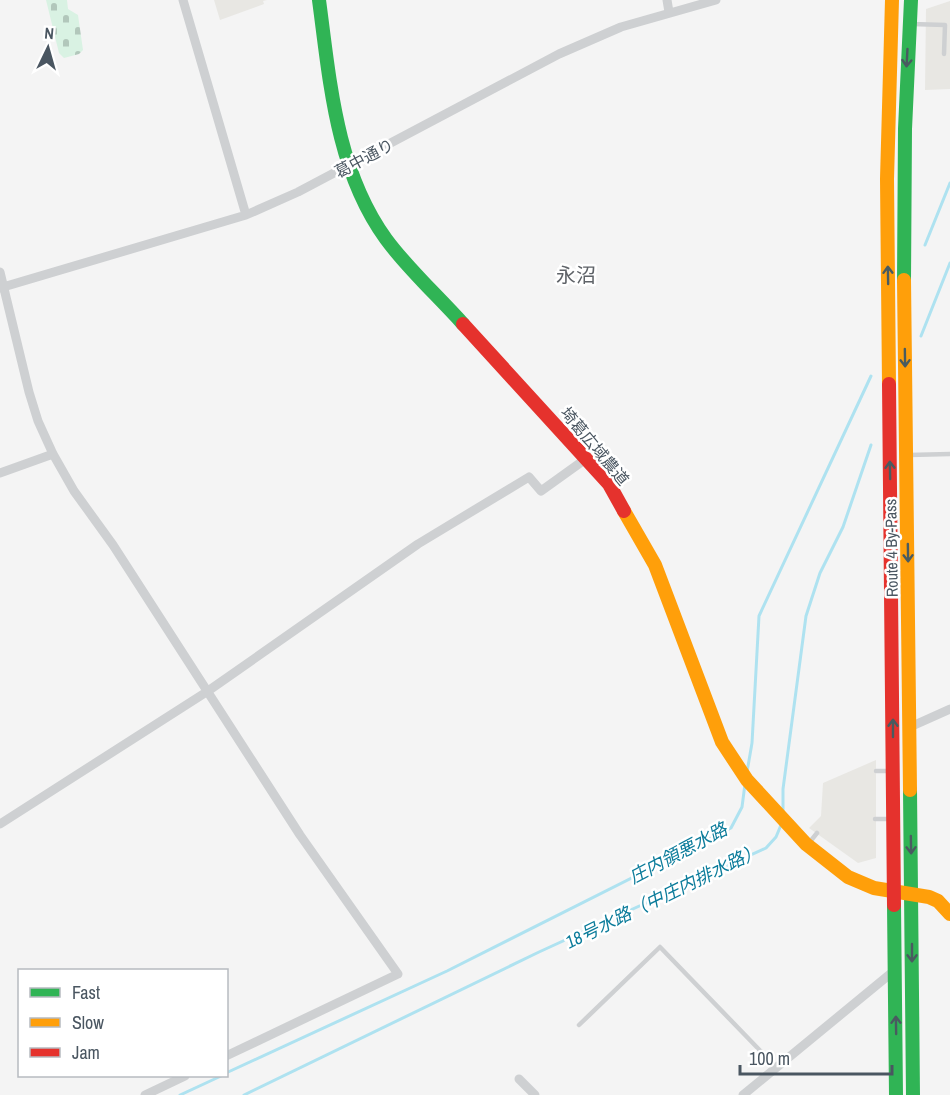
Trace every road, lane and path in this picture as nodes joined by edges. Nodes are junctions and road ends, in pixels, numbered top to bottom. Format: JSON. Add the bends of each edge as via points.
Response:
{"nodes":[{"id":1,"x":183,"y":0,"type":"edge"},
{"id":2,"x":319,"y":0,"type":"edge"},
{"id":3,"x":666,"y":0,"type":"edge"},
{"id":4,"x":716,"y":0,"type":"edge"},
{"id":5,"x":892,"y":0,"type":"edge"},
{"id":6,"x":910,"y":0,"type":"edge"},
{"id":7,"x":669,"y":12,"type":"junction"},
{"id":8,"x":909,"y":24,"type":"junction"},
{"id":9,"x":944,"y":54,"type":"dead end"},
{"id":10,"x":347,"y":167,"type":"junction"},
{"id":11,"x":246,"y":214,"type":"junction"},
{"id":12,"x":0,"y":272,"type":"edge"},
{"id":13,"x":2,"y":287,"type":"edge"},
{"id":14,"x":53,"y":454,"type":"junction"},
{"id":15,"x":950,"y":454,"type":"edge"},
{"id":16,"x":906,"y":455,"type":"junction"},
{"id":17,"x":587,"y":458,"type":"junction"},
{"id":18,"x":0,"y":473,"type":"edge"},
{"id":19,"x":208,"y":691,"type":"junction"},
{"id":20,"x":950,"y":709,"type":"edge"},
{"id":21,"x":910,"y":728,"type":"junction"},
{"id":22,"x":876,"y":771,"type":"dead end"},
{"id":23,"x":893,"y":771,"type":"junction"},
{"id":24,"x":875,"y":819,"type":"dead end"},
{"id":25,"x":894,"y":819,"type":"junction"},
{"id":26,"x":0,"y":824,"type":"edge"},
{"id":27,"x":894,"y":892,"type":"junction"},
{"id":28,"x":912,"y":894,"type":"junction"},
{"id":29,"x":950,"y":914,"type":"edge"},
{"id":30,"x":895,"y":970,"type":"junction"},
{"id":31,"x":579,"y":1025,"type":"dead end"},
{"id":32,"x":228,"y":1055,"type":"edge"},
{"id":33,"x":775,"y":1066,"type":"junction"},
{"id":34,"x":184,"y":1077,"type":"edge"},
{"id":35,"x":519,"y":1079,"type":"dead end"},
{"id":36,"x":144,"y":1095,"type":"edge"},
{"id":37,"x":535,"y":1095,"type":"edge"},
{"id":38,"x":743,"y":1095,"type":"edge"},
{"id":39,"x":896,"y":1095,"type":"edge"},
{"id":40,"x":913,"y":1095,"type":"edge"}],
"edges":[{"from":1,"to":11,"type":"street"},
{"from":2,"to":10,"type":"main road","name":"埼葛広域農道"},
{"from":3,"to":7,"type":"street"},
{"from":4,"to":7,"type":"street","name":"葛中通り"},
{"from":23,"to":5,"type":"main road","name":"Route 4 By-Pass","one_way":true,"via":[[887,179]]},
{"from":6,"to":8,"type":"main road","name":"Route 4 By-Pass"},
{"from":7,"to":10,"type":"street","name":"葛中通り","via":[[621,27],[559,54]]},
{"from":8,"to":9,"type":"lane","via":[[945,25]]},
{"from":8,"to":16,"type":"main road","name":"Route 4 By-Pass","one_way":true,"via":[[904,194]]},
{"from":10,"to":11,"type":"street","name":"葛中通り"},
{"from":10,"to":17,"type":"main road","name":"埼葛広域農道","via":[[366,209],[387,240]]},
{"from":11,"to":13,"type":"street","name":"葛中通り"},
{"from":12,"to":13,"type":"street"},
{"from":13,"to":14,"type":"street","via":[[29,392]]},
{"from":14,"to":18,"type":"street"},
{"from":14,"to":19,"type":"street"},
{"from":15,"to":16,"type":"lane"},
{"from":16,"to":21,"type":"main road","name":"Route 4 By-Pass","one_way":true},
{"from":17,"to":19,"type":"street","via":[[540,491],[529,477],[418,544]]},
{"from":17,"to":27,"type":"main road","name":"埼葛広域農道","via":[[609,484],[651,557],[722,742],[739,771],[790,827],[813,839],[861,884]]},
{"from":19,"to":26,"type":"street"},
{"from":19,"to":32,"type":"street","via":[[300,835],[398,974]]},
{"from":20,"to":21,"type":"street"},
{"from":21,"to":28,"type":"main road","name":"Route 4 By-Pass","one_way":true},
{"from":22,"to":23,"type":"lane"},
{"from":23,"to":25,"type":"main road","name":"Route 4 By-Pass"},
{"from":24,"to":25,"type":"lane"},
{"from":25,"to":27,"type":"main road","name":"Route 4 By-Pass"},
{"from":27,"to":28,"type":"main road","name":"埼葛広域農道"},
{"from":27,"to":30,"type":"main road","name":"Route 4 By-Pass"},
{"from":28,"to":29,"type":"main road","name":"埼葛広域農道","via":[[938,902]]},
{"from":28,"to":40,"type":"main road","name":"Route 4 By-Pass","one_way":true},
{"from":30,"to":33,"type":"street"},
{"from":39,"to":30,"type":"main road","name":"Route 4 By-Pass","one_way":true},
{"from":31,"to":33,"type":"lane","via":[[660,947]]},
{"from":33,"to":38,"type":"street"},
{"from":34,"to":36,"type":"street"},
{"from":35,"to":37,"type":"street"}]}
